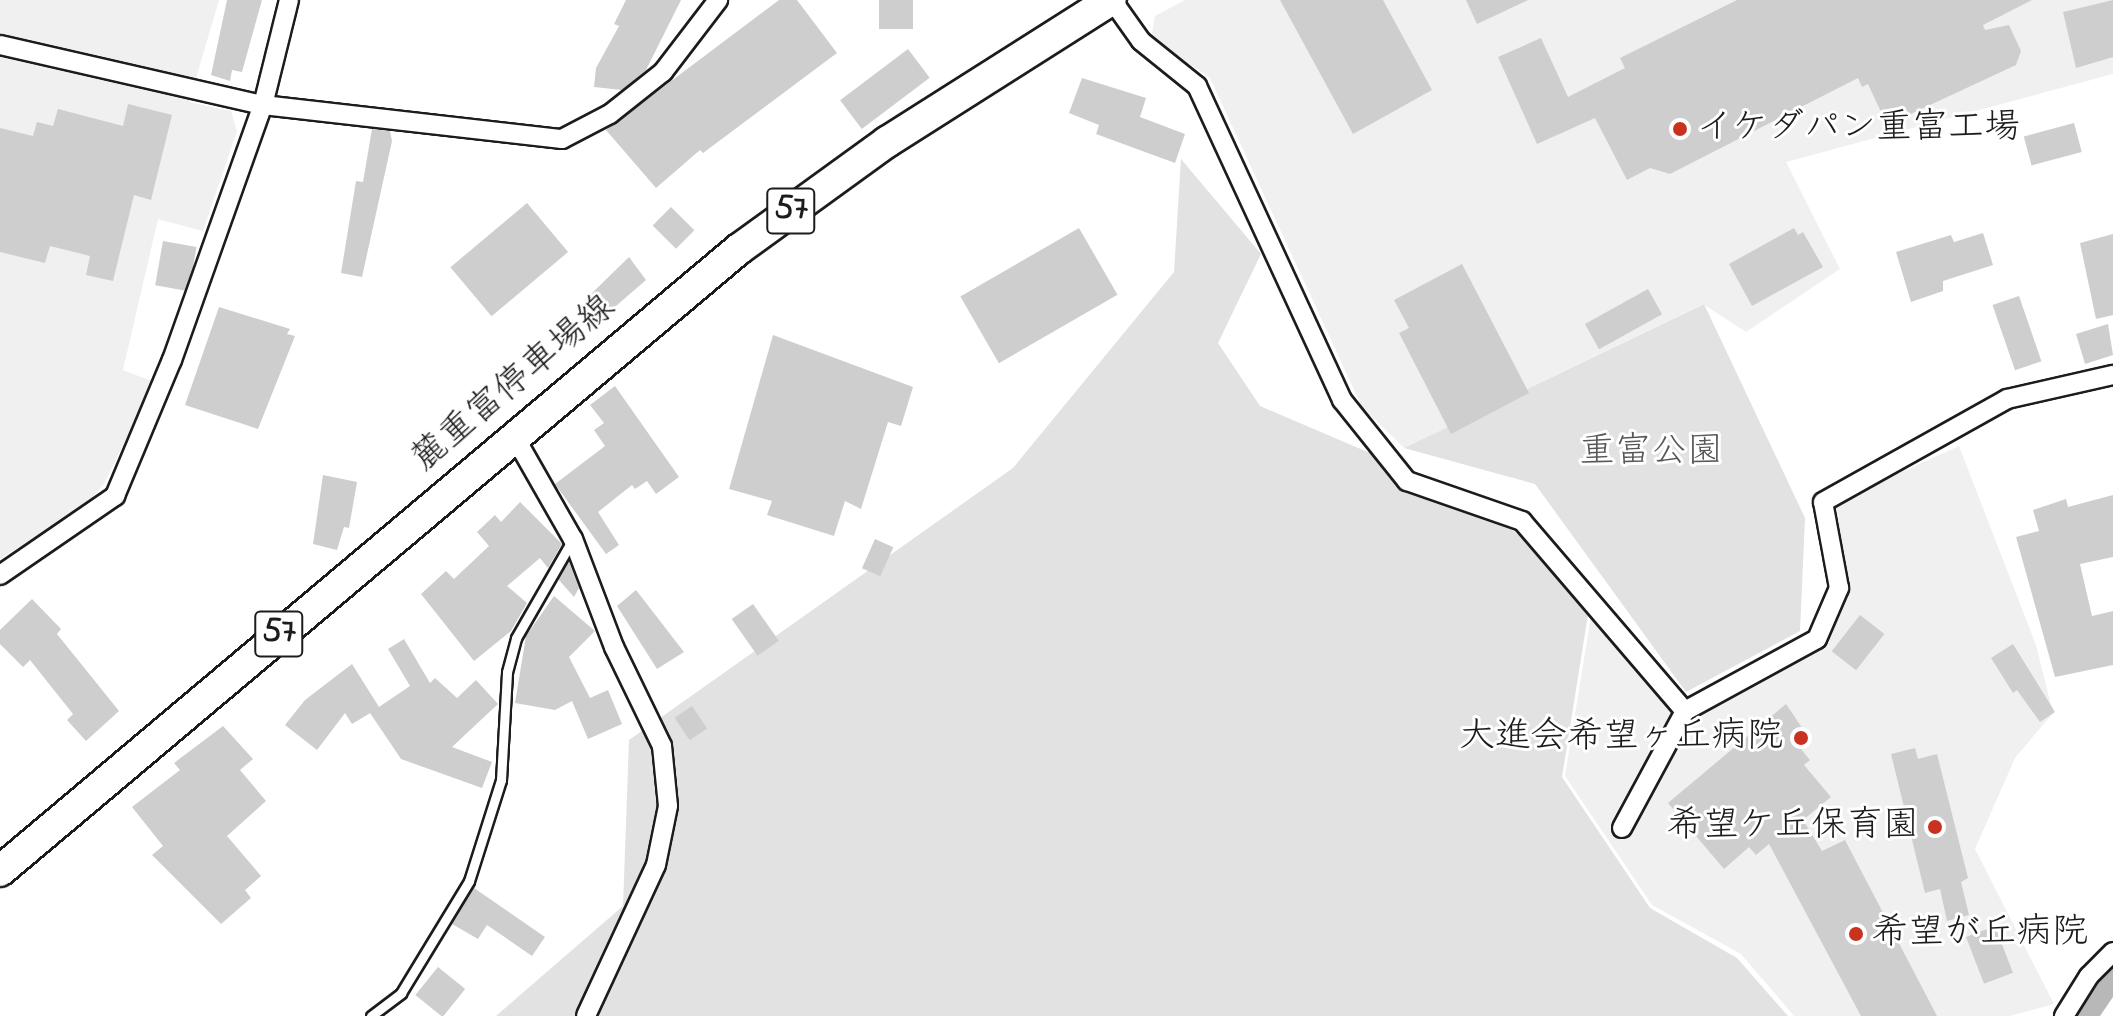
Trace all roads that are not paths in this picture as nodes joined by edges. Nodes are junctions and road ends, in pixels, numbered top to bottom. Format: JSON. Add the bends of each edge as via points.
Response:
{"nodes":[{"id":1,"x":289,"y":0,"type":"edge"},
{"id":2,"x":718,"y":0,"type":"edge"},
{"id":3,"x":1097,"y":4,"type":"edge"},
{"id":4,"x":0,"y":45,"type":"edge"},
{"id":5,"x":263,"y":105,"type":"junction"},
{"id":6,"x":2113,"y":375,"type":"edge"},
{"id":7,"x":513,"y":434,"type":"junction"},
{"id":8,"x":573,"y":539,"type":"junction"},
{"id":9,"x":0,"y":575,"type":"edge"},
{"id":10,"x":1685,"y":711,"type":"junction"},
{"id":11,"x":1622,"y":828,"type":"dead end"},
{"id":12,"x":0,"y":871,"type":"edge"},
{"id":13,"x":2113,"y":952,"type":"edge"},
{"id":14,"x":371,"y":1016,"type":"edge"},
{"id":15,"x":586,"y":1016,"type":"edge"},
{"id":16,"x":2064,"y":1016,"type":"edge"}],
"edges":[{"from":1,"to":5,"type":"street"},
{"from":2,"to":5,"type":"street","via":[[663,72],[610,114],[562,139]]},
{"from":3,"to":7,"type":"main road","name":"麓重富停車場線","number":"57","via":[[887,142],[739,249]]},
{"from":3,"to":10,"type":"street","via":[[1197,86],[1342,400],[1407,481],[1522,521]]},
{"from":4,"to":5,"type":"street"},
{"from":5,"to":9,"type":"street","via":[[172,360],[115,496]]},
{"from":6,"to":10,"type":"street","via":[[2007,399],[1823,502],[1839,588],[1817,639]]},
{"from":7,"to":8,"type":"street"},
{"from":7,"to":12,"type":"main road","name":"麓重富停車場線","number":"57"},
{"from":8,"to":14,"type":"lane","via":[[516,638],[507,672],[501,780],[469,881],[401,993]]},
{"from":8,"to":15,"type":"street","via":[[614,647],[662,746],[668,806],[656,865]]},
{"from":10,"to":11,"type":"street"},
{"from":13,"to":16,"type":"street","via":[[2089,976]]}]}
